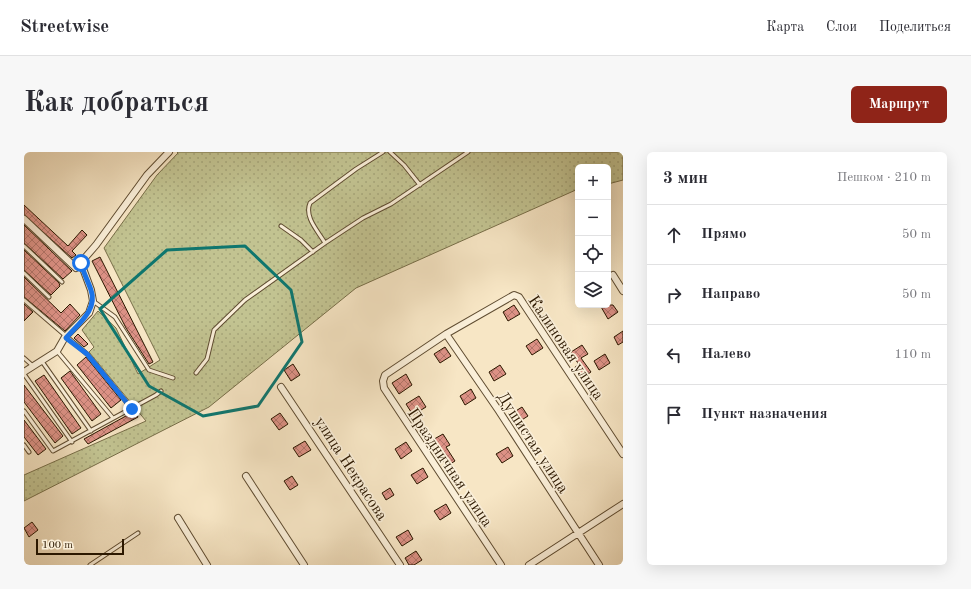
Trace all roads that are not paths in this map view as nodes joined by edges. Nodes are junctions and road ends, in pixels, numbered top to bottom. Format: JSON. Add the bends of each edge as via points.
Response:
{"nodes":[{"id":1,"x":169,"y":152,"type":"edge"},
{"id":2,"x":382,"y":152,"type":"edge"},
{"id":3,"x":390,"y":152,"type":"edge"},
{"id":4,"x":468,"y":152,"type":"edge"},
{"id":5,"x":420,"y":185,"type":"junction"},
{"id":6,"x":24,"y":219,"type":"edge"},
{"id":7,"x":281,"y":226,"type":"dead end"},
{"id":8,"x":325,"y":243,"type":"junction"},
{"id":9,"x":24,"y":246,"type":"edge"},
{"id":10,"x":312,"y":252,"type":"junction"},
{"id":11,"x":81,"y":263,"type":"junction"},
{"id":12,"x":24,"y":272,"type":"edge"},
{"id":13,"x":613,"y":275,"type":"dead end"},
{"id":14,"x":62,"y":282,"type":"dead end"},
{"id":15,"x":623,"y":291,"type":"edge"},
{"id":16,"x":49,"y":297,"type":"dead end"},
{"id":17,"x":24,"y":300,"type":"edge"},
{"id":18,"x":93,"y":301,"type":"junction"},
{"id":19,"x":446,"y":334,"type":"junction"},
{"id":20,"x":66,"y":338,"type":"junction"},
{"id":21,"x":57,"y":351,"type":"junction"},
{"id":22,"x":24,"y":358,"type":"edge"},
{"id":23,"x":41,"y":360,"type":"junction"},
{"id":24,"x":33,"y":366,"type":"junction"},
{"id":25,"x":24,"y":373,"type":"edge"},
{"id":26,"x":196,"y":373,"type":"dead end"},
{"id":27,"x":173,"y":378,"type":"dead end"},
{"id":28,"x":281,"y":387,"type":"dead end"},
{"id":29,"x":161,"y":391,"type":"dead end"},
{"id":30,"x":132,"y":409,"type":"junction"},
{"id":31,"x":24,"y":411,"type":"edge"},
{"id":32,"x":113,"y":418,"type":"junction"},
{"id":33,"x":91,"y":431,"type":"junction"},
{"id":34,"x":72,"y":442,"type":"junction"},
{"id":35,"x":24,"y":445,"type":"edge"},
{"id":36,"x":29,"y":452,"type":"dead end"},
{"id":37,"x":623,"y":454,"type":"edge"},
{"id":38,"x":246,"y":476,"type":"dead end"},
{"id":39,"x":623,"y":504,"type":"edge"},
{"id":40,"x":178,"y":518,"type":"dead end"},
{"id":41,"x":138,"y":533,"type":"dead end"},
{"id":42,"x":578,"y":533,"type":"junction"},
{"id":43,"x":90,"y":565,"type":"edge"},
{"id":44,"x":207,"y":565,"type":"edge"},
{"id":45,"x":304,"y":565,"type":"edge"},
{"id":46,"x":400,"y":565,"type":"edge"},
{"id":47,"x":501,"y":565,"type":"edge"},
{"id":48,"x":529,"y":565,"type":"edge"},
{"id":49,"x":599,"y":565,"type":"edge"}],
"edges":[{"from":1,"to":11,"type":"street","via":[[147,175]]},
{"from":2,"to":8,"type":"lane","via":[[310,203],[309,216]]},
{"from":3,"to":5,"type":"lane"},
{"from":4,"to":5,"type":"lane"},
{"from":5,"to":8,"type":"lane"},
{"from":6,"to":11,"type":"street","via":[[76,268]]},
{"from":7,"to":10,"type":"lane","via":[[301,240]]},
{"from":8,"to":10,"type":"lane"},
{"from":9,"to":14,"type":"lane"},
{"from":10,"to":26,"type":"lane","via":[[251,295],[214,330],[207,360]]},
{"from":11,"to":18,"type":"street"},
{"from":12,"to":16,"type":"lane"},
{"from":13,"to":15,"type":"street"},
{"from":17,"to":20,"type":"lane"},
{"from":18,"to":20,"type":"street","via":[[89,313]]},
{"from":18,"to":27,"type":"lane","via":[[115,317],[149,370]]},
{"from":19,"to":37,"type":"street","name":"Калиновая улица","via":[[514,295],[519,297]]},
{"from":19,"to":42,"type":"street","name":"Душистая улица"},
{"from":19,"to":47,"type":"street","name":"Праздничная улица","via":[[385,375],[384,388]]},
{"from":20,"to":21,"type":"street"},
{"from":20,"to":30,"type":"lane","via":[[87,354]]},
{"from":21,"to":23,"type":"street"},
{"from":21,"to":32,"type":"lane"},
{"from":22,"to":24,"type":"lane"},
{"from":23,"to":24,"type":"street"},
{"from":23,"to":33,"type":"lane"},
{"from":24,"to":25,"type":"street"},
{"from":25,"to":34,"type":"lane"},
{"from":28,"to":46,"type":"street","name":"улица Некрасова"},
{"from":29,"to":30,"type":"lane"},
{"from":30,"to":32,"type":"lane"},
{"from":31,"to":34,"type":"lane","via":[[54,451]]},
{"from":32,"to":33,"type":"lane"},
{"from":33,"to":34,"type":"lane"},
{"from":35,"to":36,"type":"lane"},
{"from":38,"to":45,"type":"street"},
{"from":39,"to":42,"type":"street"},
{"from":40,"to":44,"type":"street"},
{"from":41,"to":43,"type":"lane"},
{"from":42,"to":48,"type":"street"},
{"from":42,"to":49,"type":"street","name":"Душистая улица"}]}
